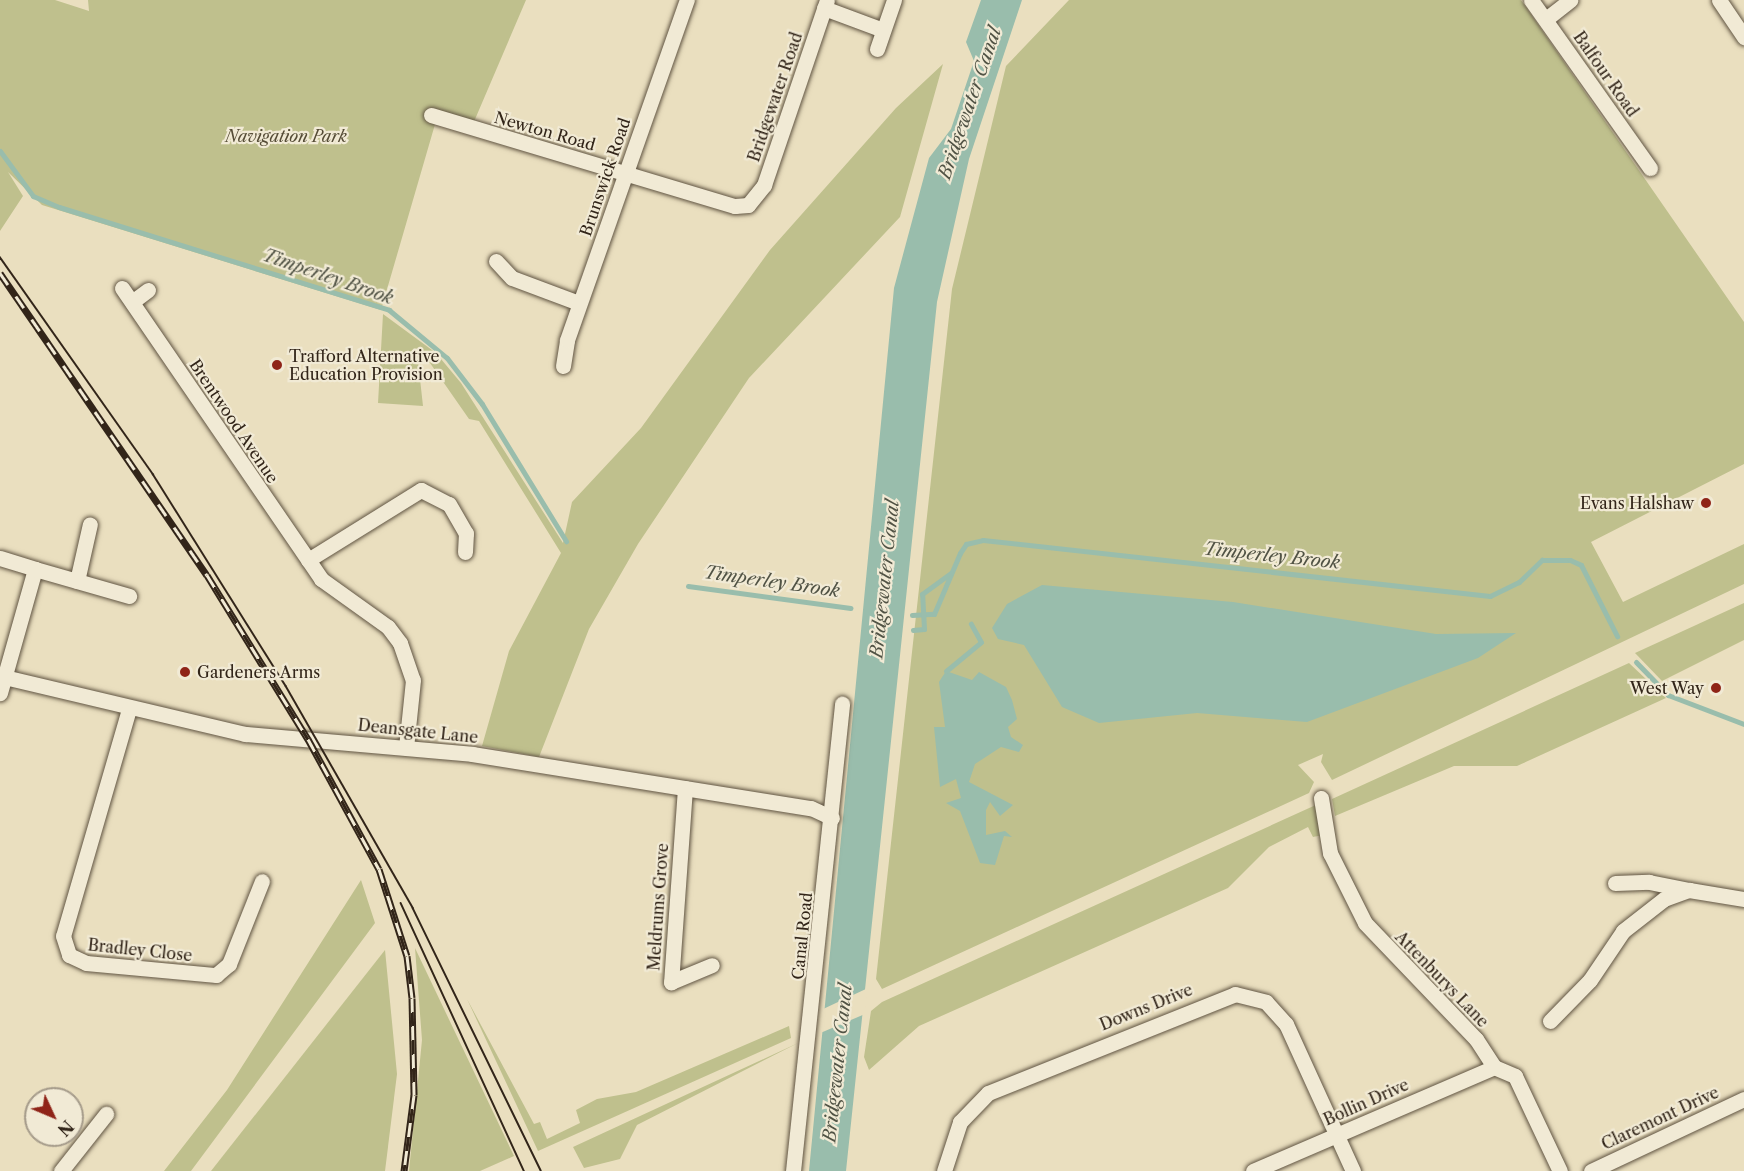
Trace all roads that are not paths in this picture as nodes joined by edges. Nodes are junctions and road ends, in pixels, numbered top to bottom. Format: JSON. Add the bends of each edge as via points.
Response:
{"nodes":[{"id":1,"x":687,"y":0,"type":"edge"},
{"id":2,"x":894,"y":0,"type":"edge"},
{"id":3,"x":1531,"y":0,"type":"edge"},
{"id":4,"x":1570,"y":0,"type":"edge"},
{"id":5,"x":1719,"y":0,"type":"edge"},
{"id":6,"x":825,"y":4,"type":"edge"},
{"id":7,"x":1546,"y":19,"type":"junction"},
{"id":8,"x":883,"y":30,"type":"junction"},
{"id":9,"x":1744,"y":37,"type":"edge"},
{"id":10,"x":877,"y":49,"type":"dead end"},
{"id":11,"x":431,"y":115,"type":"dead end"},
{"id":12,"x":1650,"y":168,"type":"dead end"},
{"id":13,"x":625,"y":173,"type":"junction"},
{"id":14,"x":752,"y":202,"type":"joint"},
{"id":15,"x":496,"y":261,"type":"dead end"},
{"id":16,"x":122,"y":288,"type":"dead end"},
{"id":17,"x":148,"y":290,"type":"dead end"},
{"id":18,"x":132,"y":302,"type":"junction"},
{"id":19,"x":579,"y":303,"type":"junction"},
{"id":20,"x":563,"y":366,"type":"dead end"},
{"id":21,"x":90,"y":524,"type":"dead end"},
{"id":22,"x":465,"y":552,"type":"dead end"},
{"id":23,"x":0,"y":558,"type":"edge"},
{"id":24,"x":308,"y":560,"type":"junction"},
{"id":25,"x":35,"y":569,"type":"junction"},
{"id":26,"x":77,"y":581,"type":"junction"},
{"id":27,"x":129,"y":596,"type":"dead end"},
{"id":28,"x":3,"y":677,"type":"edge"},
{"id":29,"x":0,"y":693,"type":"edge"},
{"id":30,"x":842,"y":704,"type":"dead end"},
{"id":31,"x":129,"y":709,"type":"junction"},
{"id":32,"x":406,"y":748,"type":"junction"},
{"id":33,"x":685,"y":788,"type":"junction"},
{"id":34,"x":1321,"y":798,"type":"dead end"},
{"id":35,"x":832,"y":818,"type":"junction"},
{"id":36,"x":262,"y":881,"type":"dead end"},
{"id":37,"x":1615,"y":883,"type":"dead end"},
{"id":38,"x":1689,"y":890,"type":"junction"},
{"id":39,"x":1744,"y":899,"type":"edge"},
{"id":40,"x":712,"y":965,"type":"dead end"},
{"id":41,"x":1550,"y":1021,"type":"dead end"},
{"id":42,"x":1494,"y":1067,"type":"junction"},
{"id":43,"x":1744,"y":1100,"type":"edge"},
{"id":44,"x":106,"y":1114,"type":"dead end"},
{"id":45,"x":1337,"y":1135,"type":"junction"},
{"id":46,"x":61,"y":1171,"type":"edge"},
{"id":47,"x":793,"y":1171,"type":"edge"},
{"id":48,"x":944,"y":1171,"type":"edge"},
{"id":49,"x":1253,"y":1171,"type":"edge"},
{"id":50,"x":1353,"y":1171,"type":"edge"},
{"id":51,"x":1560,"y":1171,"type":"edge"},
{"id":52,"x":1591,"y":1171,"type":"edge"}],
"edges":[{"from":1,"to":13,"type":"street","name":"Brunswick Road"},
{"from":2,"to":8,"type":"street"},
{"from":3,"to":7,"type":"street","name":"Balfour Road"},
{"from":4,"to":7,"type":"street"},
{"from":5,"to":9,"type":"street"},
{"from":6,"to":8,"type":"street"},
{"from":6,"to":14,"type":"street","name":"Bridgewater Road","via":[[764,185]]},
{"from":7,"to":12,"type":"street","name":"Balfour Road"},
{"from":8,"to":10,"type":"street"},
{"from":11,"to":13,"type":"street","name":"Newton Road"},
{"from":13,"to":14,"type":"street","name":"Newton Road","via":[[735,206]]},
{"from":13,"to":19,"type":"street","name":"Brunswick Road"},
{"from":15,"to":19,"type":"street","via":[[512,278]]},
{"from":16,"to":18,"type":"street","name":"Brentwood Avenue"},
{"from":17,"to":18,"type":"street"},
{"from":18,"to":24,"type":"street","name":"Brentwood Avenue"},
{"from":19,"to":20,"type":"street","name":"Brunswick Road"},
{"from":21,"to":26,"type":"street"},
{"from":22,"to":24,"type":"street","via":[[466,533],[449,504],[421,490]]},
{"from":23,"to":25,"type":"street"},
{"from":24,"to":32,"type":"street","name":"Brentwood Avenue","via":[[342,598],[388,627],[405,650],[413,680]]},
{"from":25,"to":26,"type":"street"},
{"from":25,"to":28,"type":"street","via":[[26,610]]},
{"from":26,"to":27,"type":"street"},
{"from":28,"to":29,"type":"street"},
{"from":28,"to":31,"type":"street","name":"Deansgate Lane"},
{"from":30,"to":35,"type":"street","name":"Canal Road"},
{"from":31,"to":32,"type":"street","name":"Deansgate Lane","via":[[265,737]]},
{"from":31,"to":36,"type":"street","name":"Bradley Close","via":[[63,936],[69,955],[86,963],[216,975],[229,964]]},
{"from":32,"to":33,"type":"street","name":"Deansgate Lane"},
{"from":33,"to":35,"type":"street","name":"Deansgate Lane","via":[[811,808]]},
{"from":33,"to":40,"type":"street","name":"Meldrums Grove","via":[[671,982]]},
{"from":34,"to":42,"type":"street","name":"Attenburys Lane","via":[[1330,853],[1365,923],[1476,1039]]},
{"from":35,"to":47,"type":"street","name":"Canal Road"},
{"from":37,"to":38,"type":"street","via":[[1649,882]]},
{"from":38,"to":39,"type":"street"},
{"from":38,"to":41,"type":"street","via":[[1664,900],[1623,931],[1590,980]]},
{"from":42,"to":45,"type":"street","name":"Bollin Drive"},
{"from":42,"to":51,"type":"street","name":"Attenburys Lane","via":[[1515,1077]]},
{"from":43,"to":52,"type":"street","name":"Claremont Drive"},
{"from":44,"to":46,"type":"street"},
{"from":45,"to":48,"type":"street","name":"Downs Drive","via":[[1279,1012],[1254,996],[1235,994],[988,1093],[960,1122]]},
{"from":45,"to":49,"type":"street","name":"Bollin Drive"},
{"from":45,"to":50,"type":"street","name":"Downs Drive"}]}
